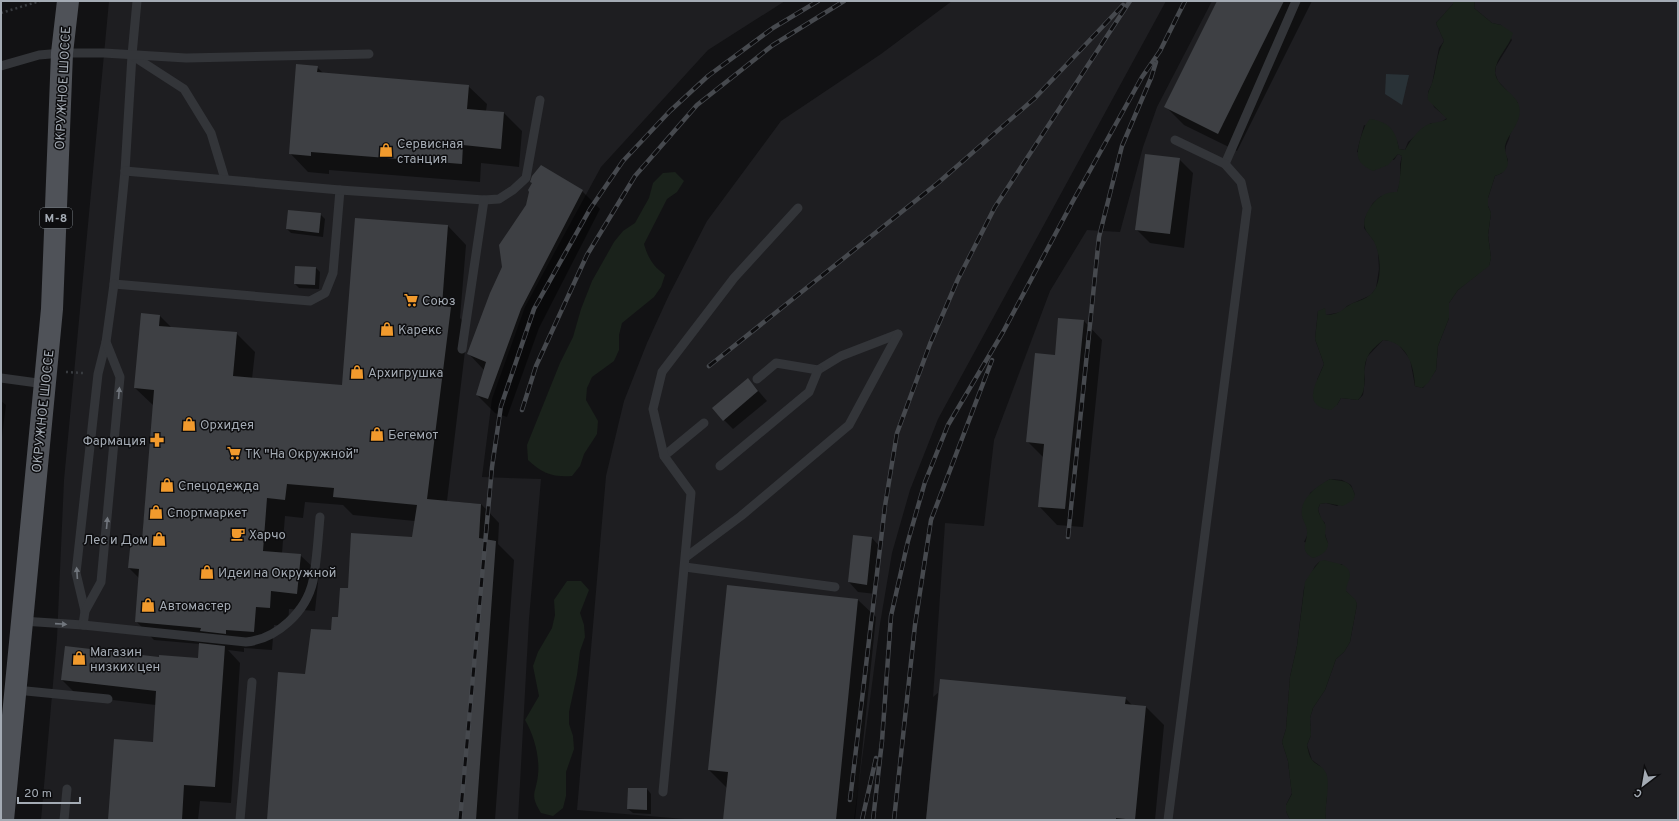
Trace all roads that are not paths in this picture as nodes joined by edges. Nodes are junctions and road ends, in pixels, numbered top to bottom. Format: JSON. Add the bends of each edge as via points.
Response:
{"nodes":[{"id":1,"x":68,"y":1,"type":"edge"},
{"id":2,"x":137,"y":1,"type":"edge"},
{"id":3,"x":1296,"y":1,"type":"edge"},
{"id":4,"x":62,"y":53,"type":"junction"},
{"id":5,"x":369,"y":54,"type":"dead end"},
{"id":6,"x":132,"y":55,"type":"junction"},
{"id":7,"x":1,"y":66,"type":"edge"},
{"id":8,"x":540,"y":100,"type":"dead end"},
{"id":9,"x":1175,"y":140,"type":"dead end"},
{"id":10,"x":1225,"y":164,"type":"junction"},
{"id":11,"x":125,"y":171,"type":"junction"},
{"id":12,"x":225,"y":180,"type":"junction"},
{"id":13,"x":340,"y":190,"type":"junction"},
{"id":14,"x":484,"y":200,"type":"junction"},
{"id":15,"x":798,"y":208,"type":"dead end"},
{"id":16,"x":114,"y":284,"type":"junction"},
{"id":17,"x":106,"y":342,"type":"junction"},
{"id":18,"x":462,"y":350,"type":"dead end"},
{"id":19,"x":818,"y":370,"type":"junction"},
{"id":20,"x":1,"y":378,"type":"edge"},
{"id":21,"x":757,"y":380,"type":"dead end"},
{"id":22,"x":45,"y":384,"type":"junction"},
{"id":23,"x":704,"y":423,"type":"dead end"},
{"id":24,"x":664,"y":456,"type":"junction"},
{"id":25,"x":720,"y":466,"type":"dead end"},
{"id":26,"x":320,"y":517,"type":"dead end"},
{"id":27,"x":686,"y":557,"type":"junction"},
{"id":28,"x":685,"y":567,"type":"junction"},
{"id":29,"x":835,"y":587,"type":"dead end"},
{"id":30,"x":85,"y":611,"type":"junction"},
{"id":31,"x":22,"y":621,"type":"junction"},
{"id":32,"x":83,"y":625,"type":"junction"},
{"id":33,"x":252,"y":682,"type":"dead end"},
{"id":34,"x":16,"y":690,"type":"junction"},
{"id":35,"x":108,"y":699,"type":"dead end"},
{"id":36,"x":67,"y":789,"type":"dead end"},
{"id":37,"x":663,"y":792,"type":"dead end"},
{"id":38,"x":3,"y":820,"type":"edge"},
{"id":39,"x":64,"y":820,"type":"edge"},
{"id":40,"x":240,"y":820,"type":"edge"},
{"id":41,"x":1168,"y":820,"type":"edge"}],
"edges":[{"from":1,"to":4,"type":"main road","name":"ОКРУЖНОЕ ШОССЕ","number":"М-8"},
{"from":2,"to":6,"type":"lane"},
{"from":3,"to":10,"type":"lane"},
{"from":4,"to":6,"type":"lane"},
{"from":4,"to":7,"type":"lane","via":[[39,55]]},
{"from":4,"to":22,"type":"main road","name":"ОКРУЖНОЕ ШОССЕ","number":"М-8","via":[[52,309]]},
{"from":5,"to":6,"type":"lane","via":[[186,58]]},
{"from":6,"to":11,"type":"lane"},
{"from":6,"to":12,"type":"lane","via":[[184,89],[211,133]]},
{"from":8,"to":14,"type":"lane","via":[[526,178],[499,199]]},
{"from":9,"to":10,"type":"lane"},
{"from":10,"to":41,"type":"lane","via":[[1241,182],[1248,208]]},
{"from":11,"to":12,"type":"lane"},
{"from":11,"to":16,"type":"lane"},
{"from":12,"to":13,"type":"lane"},
{"from":13,"to":14,"type":"lane"},
{"from":13,"to":16,"type":"lane","via":[[333,273],[325,293],[310,301]]},
{"from":14,"to":18,"type":"lane"},
{"from":15,"to":24,"type":"lane","via":[[734,278],[662,372],[653,409]]},
{"from":16,"to":17,"type":"lane"},
{"from":30,"to":17,"type":"lane","one_way":true,"via":[[76,573],[98,374]]},
{"from":30,"to":17,"type":"lane","one_way":true,"via":[[101,582],[120,377]]},
{"from":19,"to":21,"type":"lane","via":[[776,363]]},
{"from":19,"to":25,"type":"lane","via":[[809,392]]},
{"from":19,"to":27,"type":"lane","via":[[841,356],[898,334],[849,425],[741,516]]},
{"from":20,"to":22,"type":"lane"},
{"from":22,"to":31,"type":"main road","name":"ОКРУЖНОЕ ШОССЕ","number":"М-8"},
{"from":23,"to":24,"type":"lane"},
{"from":24,"to":27,"type":"lane","via":[[691,493]]},
{"from":26,"to":32,"type":"lane","via":[[312,583],[296,614],[271,636],[246,642]]},
{"from":27,"to":28,"type":"lane"},
{"from":28,"to":29,"type":"lane"},
{"from":28,"to":37,"type":"lane"},
{"from":30,"to":32,"type":"lane"},
{"from":31,"to":32,"type":"lane","one_way":true},
{"from":31,"to":34,"type":"main road","name":"ОКРУЖНОЕ ШОССЕ","number":"М-8"},
{"from":33,"to":40,"type":"lane"},
{"from":34,"to":35,"type":"lane"},
{"from":34,"to":38,"type":"main road","name":"ОКРУЖНОЕ ШОССЕ","number":"М-8"},
{"from":36,"to":39,"type":"lane"}]}
